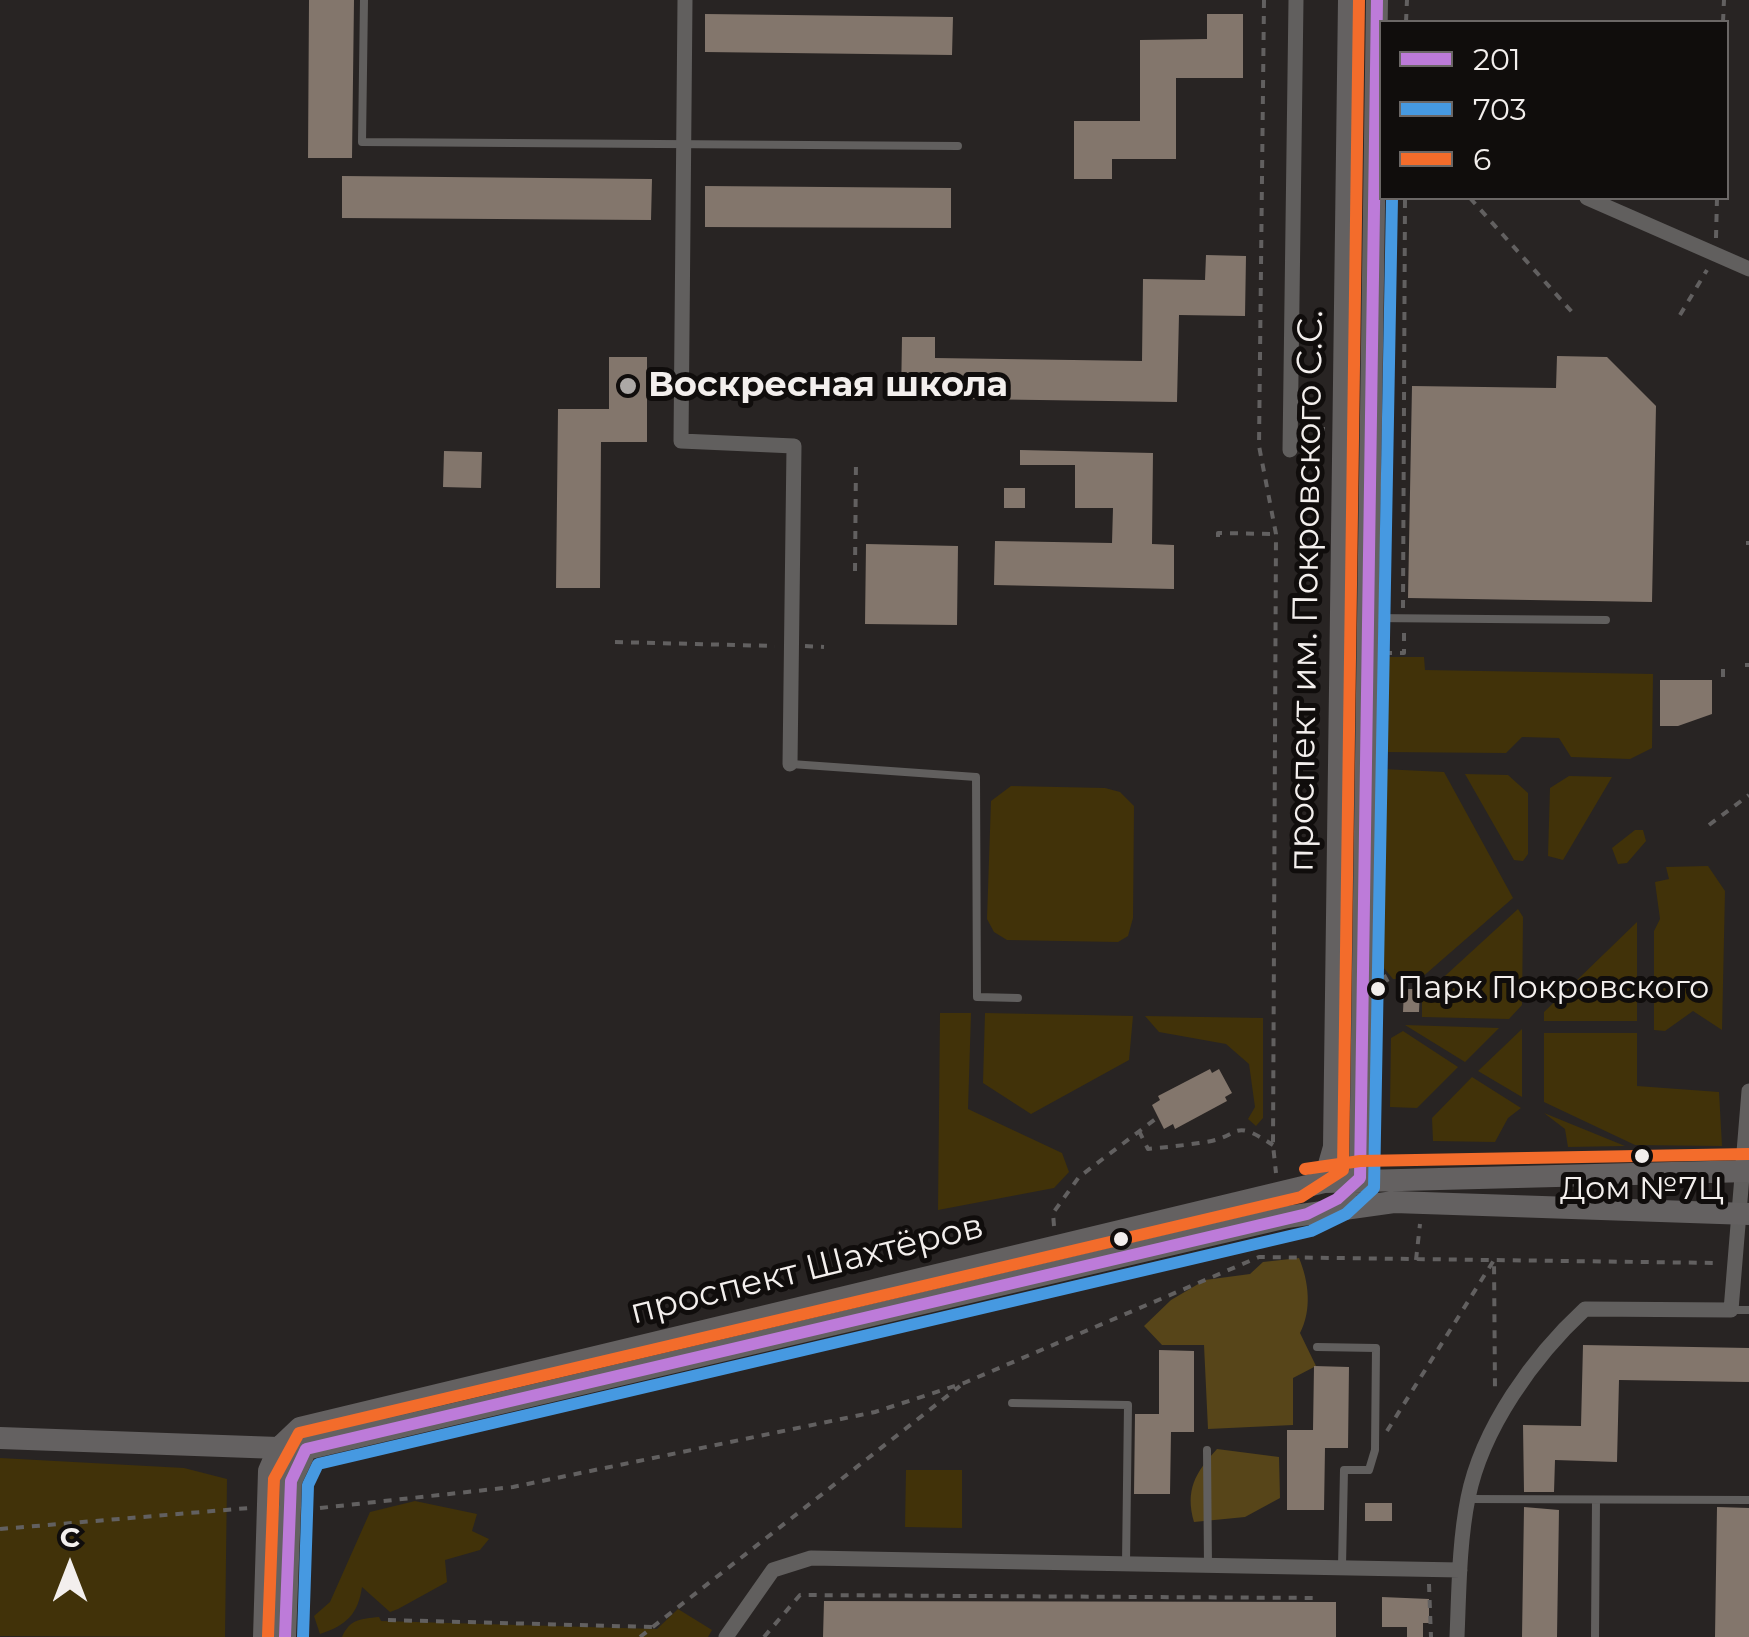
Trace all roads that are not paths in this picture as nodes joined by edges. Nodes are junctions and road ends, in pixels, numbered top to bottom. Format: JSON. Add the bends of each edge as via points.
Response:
{"nodes":[{"id":1,"x":364,"y":0,"type":"edge"},
{"id":2,"x":685,"y":0,"type":"edge"},
{"id":3,"x":1296,"y":0,"type":"edge"},
{"id":4,"x":1349,"y":0,"type":"edge"},
{"id":5,"x":1377,"y":0,"type":"edge"},
{"id":6,"x":1348,"y":95,"type":"junction"},
{"id":7,"x":1379,"y":113,"type":"edge"},
{"id":8,"x":684,"y":144,"type":"junction"},
{"id":9,"x":958,"y":146,"type":"dead end"},
{"id":10,"x":1592,"y":200,"type":"edge"},
{"id":11,"x":1749,"y":269,"type":"edge"},
{"id":12,"x":1290,"y":450,"type":"dead end"},
{"id":13,"x":1366,"y":618,"type":"junction"},
{"id":14,"x":1606,"y":620,"type":"dead end"},
{"id":15,"x":790,"y":764,"type":"joint"},
{"id":16,"x":1018,"y":998,"type":"dead end"},
{"id":17,"x":1749,"y":1090,"type":"edge"},
{"id":18,"x":1334,"y":1147,"type":"junction"},
{"id":19,"x":1746,"y":1171,"type":"edge"},
{"id":20,"x":1360,"y":1178,"type":"junction"},
{"id":21,"x":1324,"y":1182,"type":"junction"},
{"id":22,"x":1394,"y":1202,"type":"junction"},
{"id":23,"x":1744,"y":1213,"type":"edge"},
{"id":24,"x":1308,"y":1214,"type":"junction"},
{"id":25,"x":1731,"y":1310,"type":"junction"},
{"id":26,"x":1749,"y":1310,"type":"edge"},
{"id":27,"x":1316,"y":1347,"type":"dead end"},
{"id":28,"x":1012,"y":1402,"type":"dead end"},
{"id":29,"x":0,"y":1438,"type":"edge"},
{"id":30,"x":278,"y":1448,"type":"junction"},
{"id":31,"x":306,"y":1449,"type":"junction"},
{"id":32,"x":1207,"y":1450,"type":"dead end"},
{"id":33,"x":1468,"y":1498,"type":"junction"},
{"id":34,"x":1596,"y":1500,"type":"junction"},
{"id":35,"x":1749,"y":1500,"type":"edge"},
{"id":36,"x":1126,"y":1567,"type":"junction"},
{"id":37,"x":1208,"y":1567,"type":"junction"},
{"id":38,"x":1342,"y":1570,"type":"junction"},
{"id":39,"x":1460,"y":1570,"type":"junction"},
{"id":40,"x":264,"y":1637,"type":"edge"},
{"id":41,"x":285,"y":1637,"type":"edge"},
{"id":42,"x":726,"y":1637,"type":"edge"},
{"id":43,"x":1457,"y":1637,"type":"edge"},
{"id":44,"x":1595,"y":1637,"type":"edge"}],
"edges":[{"from":1,"to":8,"type":"lane","via":[[362,142]]},
{"from":2,"to":8,"type":"street"},
{"from":3,"to":12,"type":"street"},
{"from":4,"to":6,"type":"main road","name":"проспект им. Покровского С.С."},
{"from":5,"to":7,"type":"main road","name":"проспект им. Покровского С.С."},
{"from":6,"to":7,"type":"street"},
{"from":6,"to":18,"type":"main road","name":"проспект им. Покровского С.С."},
{"from":7,"to":13,"type":"main road","name":"проспект им. Покровского С.С."},
{"from":8,"to":9,"type":"lane"},
{"from":8,"to":15,"type":"street","via":[[681,442],[794,446]]},
{"from":10,"to":11,"type":"street"},
{"from":13,"to":14,"type":"lane"},
{"from":13,"to":20,"type":"main road","name":"проспект им. Покровского С.С."},
{"from":15,"to":16,"type":"lane","via":[[976,777],[977,997]]},
{"from":17,"to":19,"type":"street"},
{"from":18,"to":20,"type":"main road"},
{"from":18,"to":21,"type":"main road","name":"проспект им. Покровского С.С."},
{"from":19,"to":20,"type":"main road","name":"проспект Шахтёров"},
{"from":19,"to":23,"type":"street"},
{"from":20,"to":21,"type":"main road","name":"проспект Шахтёров"},
{"from":20,"to":22,"type":"main road"},
{"from":20,"to":24,"type":"main road","name":"проспект Шахтёров"},
{"from":21,"to":30,"type":"main road","name":"проспект Шахтёров","via":[[300,1428]]},
{"from":22,"to":23,"type":"main road","name":"проспект Шахтёров"},
{"from":22,"to":24,"type":"main road","name":"проспект Шахтёров"},
{"from":23,"to":25,"type":"street"},
{"from":24,"to":31,"type":"main road","name":"проспект Шахтёров"},
{"from":25,"to":26,"type":"lane"},
{"from":25,"to":33,"type":"street","via":[[1585,1309],[1549,1346],[1496,1424]]},
{"from":27,"to":38,"type":"lane","via":[[1376,1348],[1375,1450],[1369,1470],[1344,1470]]},
{"from":28,"to":36,"type":"lane","via":[[1128,1405]]},
{"from":29,"to":30,"type":"main road","name":"проспект Шахтёров"},
{"from":30,"to":31,"type":"main road","name":"проспект Шахтёров"},
{"from":30,"to":40,"type":"main road","via":[[269,1471]]},
{"from":31,"to":41,"type":"main road","via":[[290,1481]]},
{"from":32,"to":37,"type":"lane"},
{"from":33,"to":34,"type":"lane"},
{"from":33,"to":39,"type":"street"},
{"from":34,"to":35,"type":"lane"},
{"from":34,"to":44,"type":"lane"},
{"from":36,"to":37,"type":"street"},
{"from":36,"to":42,"type":"street","via":[[811,1558],[773,1570]]},
{"from":37,"to":38,"type":"street"},
{"from":38,"to":39,"type":"street"},
{"from":39,"to":43,"type":"street"}]}
